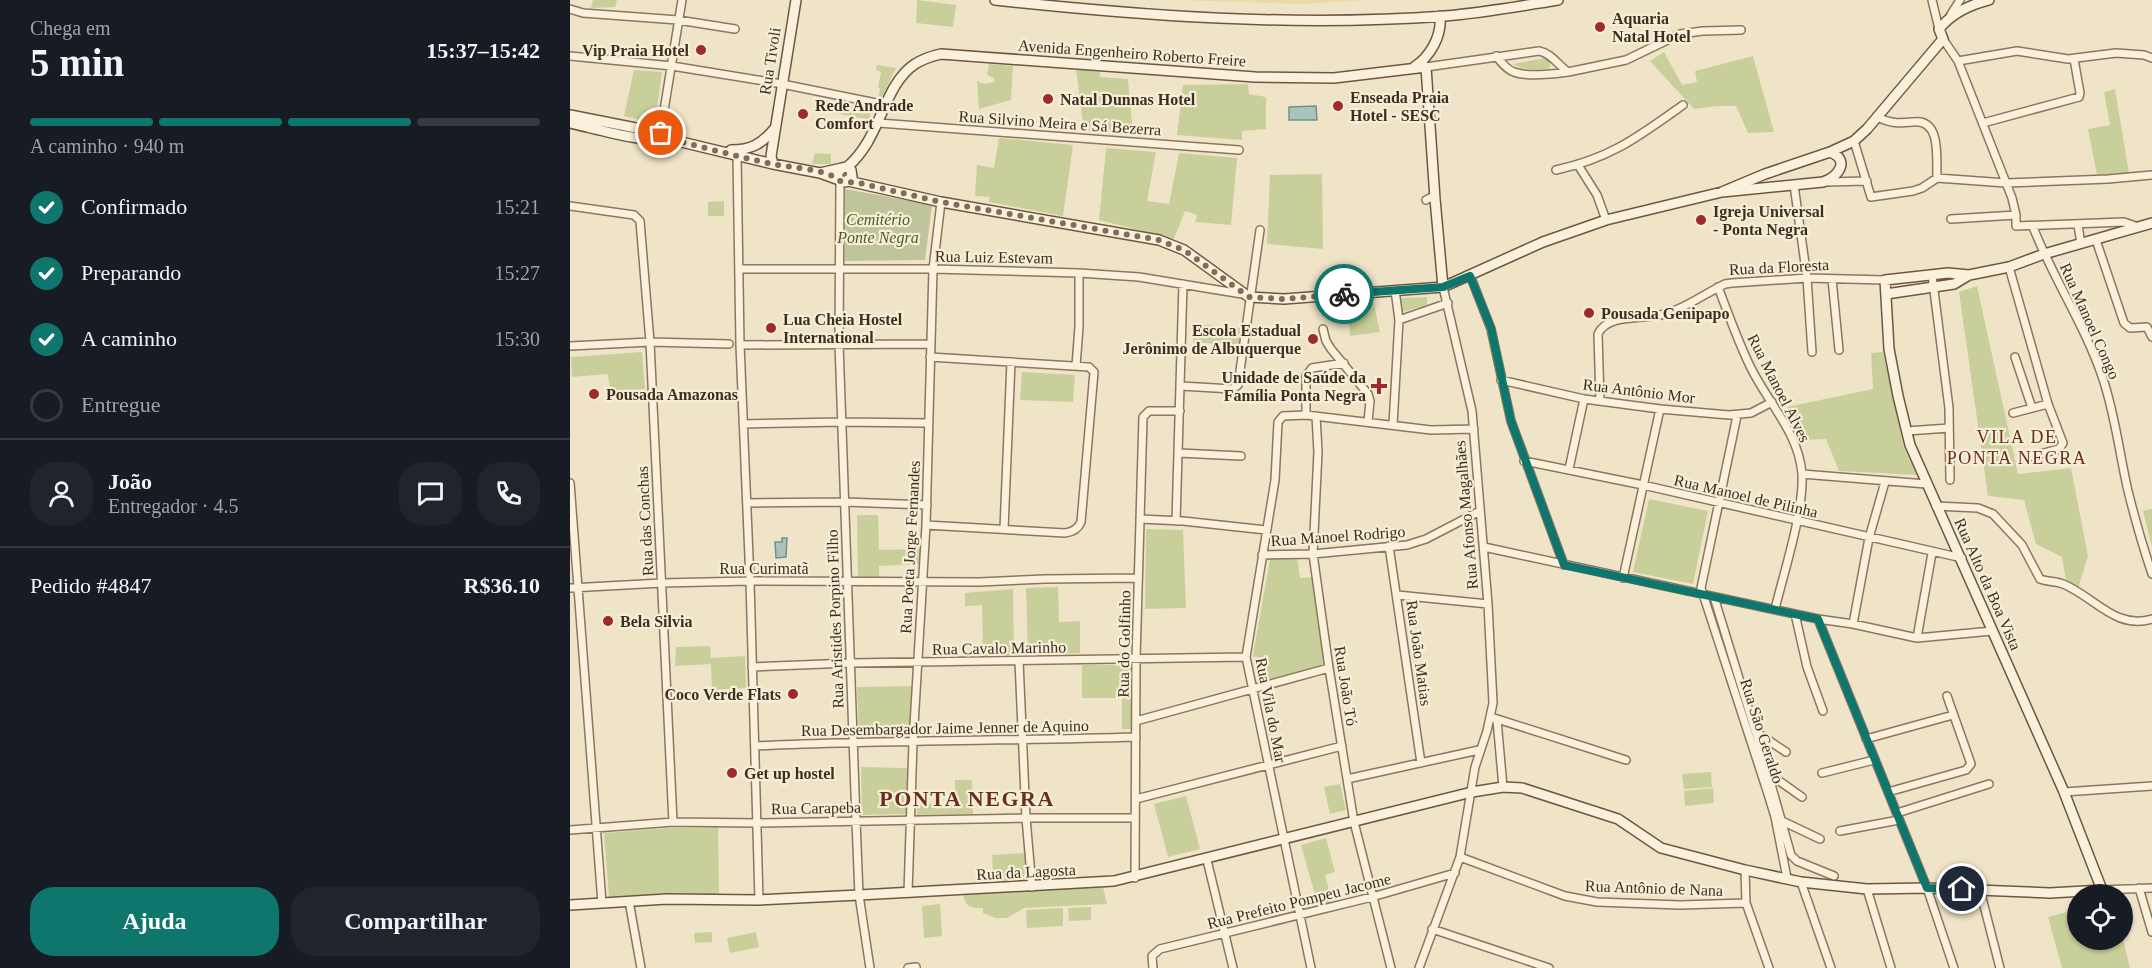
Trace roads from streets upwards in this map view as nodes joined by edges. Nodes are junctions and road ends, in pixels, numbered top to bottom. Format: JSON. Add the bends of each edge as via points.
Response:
{"nodes":[{"id":1,"x":682,"y":0,"type":"edge"},
{"id":2,"x":796,"y":0,"type":"edge"},
{"id":3,"x":995,"y":0,"type":"edge"},
{"id":4,"x":1558,"y":0,"type":"edge"},
{"id":5,"x":1932,"y":0,"type":"edge"},
{"id":6,"x":1960,"y":0,"type":"edge"},
{"id":7,"x":1989,"y":0,"type":"edge"},
{"id":8,"x":570,"y":9,"type":"edge"},
{"id":9,"x":1440,"y":16,"type":"junction"},
{"id":10,"x":1949,"y":17,"type":"junction"},
{"id":11,"x":678,"y":20,"type":"junction"},
{"id":12,"x":1939,"y":28,"type":"junction"},
{"id":13,"x":735,"y":29,"type":"dead end"},
{"id":14,"x":1741,"y":30,"type":"dead end"},
{"id":15,"x":1943,"y":39,"type":"junction"},
{"id":16,"x":570,"y":56,"type":"edge"},
{"id":17,"x":1496,"y":56,"type":"junction"},
{"id":18,"x":2152,"y":58,"type":"edge"},
{"id":19,"x":2074,"y":59,"type":"junction"},
{"id":20,"x":1958,"y":61,"type":"junction"},
{"id":21,"x":672,"y":66,"type":"junction"},
{"id":22,"x":1426,"y":67,"type":"junction"},
{"id":23,"x":1411,"y":69,"type":"junction"},
{"id":24,"x":1568,"y":72,"type":"junction"},
{"id":25,"x":782,"y":84,"type":"junction"},
{"id":26,"x":886,"y":105,"type":"junction"},
{"id":27,"x":1683,"y":105,"type":"dead end"},
{"id":28,"x":570,"y":115,"type":"edge"},
{"id":29,"x":1878,"y":117,"type":"junction"},
{"id":30,"x":570,"y":123,"type":"edge"},
{"id":31,"x":879,"y":123,"type":"junction"},
{"id":32,"x":1983,"y":123,"type":"junction"},
{"id":33,"x":775,"y":128,"type":"junction"},
{"id":34,"x":663,"y":137,"type":"junction"},
{"id":35,"x":1854,"y":141,"type":"junction"},
{"id":36,"x":1239,"y":150,"type":"dead end"},
{"id":37,"x":719,"y":151,"type":"junction"},
{"id":38,"x":1830,"y":152,"type":"junction"},
{"id":39,"x":737,"y":156,"type":"junction"},
{"id":40,"x":773,"y":164,"type":"junction"},
{"id":41,"x":1578,"y":165,"type":"junction"},
{"id":42,"x":1556,"y":170,"type":"dead end"},
{"id":43,"x":2152,"y":175,"type":"edge"},
{"id":44,"x":846,"y":176,"type":"junction"},
{"id":45,"x":1936,"y":178,"type":"junction"},
{"id":46,"x":1867,"y":181,"type":"junction"},
{"id":47,"x":1823,"y":182,"type":"junction"},
{"id":48,"x":2006,"y":183,"type":"junction"},
{"id":49,"x":1794,"y":185,"type":"junction"},
{"id":50,"x":1722,"y":192,"type":"junction"},
{"id":51,"x":1435,"y":195,"type":"junction"},
{"id":52,"x":1426,"y":200,"type":"dead end"},
{"id":53,"x":941,"y":202,"type":"junction"},
{"id":54,"x":570,"y":206,"type":"edge"},
{"id":55,"x":2016,"y":215,"type":"junction"},
{"id":56,"x":1951,"y":219,"type":"dead end"},
{"id":57,"x":1606,"y":220,"type":"junction"},
{"id":58,"x":2152,"y":223,"type":"edge"},
{"id":59,"x":2078,"y":225,"type":"junction"},
{"id":60,"x":2033,"y":227,"type":"junction"},
{"id":61,"x":2138,"y":227,"type":"junction"},
{"id":62,"x":1260,"y":230,"type":"dead end"},
{"id":63,"x":2096,"y":240,"type":"junction"},
{"id":64,"x":2081,"y":244,"type":"junction"},
{"id":65,"x":2044,"y":254,"type":"junction"},
{"id":66,"x":2009,"y":267,"type":"junction"},
{"id":67,"x":838,"y":268,"type":"junction"},
{"id":68,"x":740,"y":269,"type":"junction"},
{"id":69,"x":933,"y":269,"type":"junction"},
{"id":70,"x":1079,"y":273,"type":"junction"},
{"id":71,"x":1932,"y":275,"type":"junction"},
{"id":72,"x":1969,"y":275,"type":"junction"},
{"id":73,"x":1470,"y":276,"type":"junction"},
{"id":74,"x":1807,"y":278,"type":"junction"},
{"id":75,"x":1832,"y":279,"type":"junction"},
{"id":76,"x":1885,"y":280,"type":"junction"},
{"id":77,"x":1183,"y":284,"type":"junction"},
{"id":78,"x":1443,"y":287,"type":"junction"},
{"id":79,"x":1718,"y":287,"type":"junction"},
{"id":80,"x":1933,"y":288,"type":"junction"},
{"id":81,"x":1395,"y":290,"type":"junction"},
{"id":82,"x":1886,"y":294,"type":"junction"},
{"id":83,"x":1248,"y":295,"type":"junction"},
{"id":84,"x":1448,"y":303,"type":"junction"},
{"id":85,"x":1399,"y":320,"type":"junction"},
{"id":86,"x":1323,"y":329,"type":"dead end"},
{"id":87,"x":2152,"y":337,"type":"edge"},
{"id":88,"x":650,"y":342,"type":"junction"},
{"id":89,"x":729,"y":344,"type":"dead end"},
{"id":90,"x":840,"y":344,"type":"junction"},
{"id":91,"x":930,"y":344,"type":"junction"},
{"id":92,"x":740,"y":345,"type":"junction"},
{"id":93,"x":570,"y":346,"type":"edge"},
{"id":94,"x":1839,"y":351,"type":"dead end"},
{"id":95,"x":1812,"y":352,"type":"dead end"},
{"id":96,"x":930,"y":357,"type":"junction"},
{"id":97,"x":2015,"y":357,"type":"dead end"},
{"id":98,"x":1011,"y":362,"type":"junction"},
{"id":99,"x":1344,"y":363,"type":"junction"},
{"id":100,"x":1076,"y":366,"type":"junction"},
{"id":101,"x":1502,"y":380,"type":"junction"},
{"id":102,"x":1181,"y":386,"type":"junction"},
{"id":103,"x":1584,"y":399,"type":"junction"},
{"id":104,"x":1600,"y":401,"type":"junction"},
{"id":105,"x":1772,"y":402,"type":"junction"},
{"id":106,"x":2048,"y":404,"type":"junction"},
{"id":107,"x":2032,"y":408,"type":"junction"},
{"id":108,"x":1660,"y":409,"type":"junction"},
{"id":109,"x":1180,"y":411,"type":"junction"},
{"id":110,"x":2013,"y":413,"type":"dead end"},
{"id":111,"x":1306,"y":415,"type":"junction"},
{"id":112,"x":1316,"y":416,"type":"junction"},
{"id":113,"x":1737,"y":416,"type":"junction"},
{"id":114,"x":842,"y":422,"type":"junction"},
{"id":115,"x":1368,"y":422,"type":"junction"},
{"id":116,"x":928,"y":423,"type":"junction"},
{"id":117,"x":743,"y":424,"type":"junction"},
{"id":118,"x":1394,"y":425,"type":"junction"},
{"id":119,"x":1950,"y":428,"type":"junction"},
{"id":120,"x":1473,"y":429,"type":"junction"},
{"id":121,"x":1907,"y":432,"type":"junction"},
{"id":122,"x":1179,"y":453,"type":"junction"},
{"id":123,"x":1241,"y":456,"type":"dead end"},
{"id":124,"x":2025,"y":458,"type":"dead end"},
{"id":125,"x":1524,"y":461,"type":"junction"},
{"id":126,"x":1569,"y":470,"type":"junction"},
{"id":127,"x":1802,"y":474,"type":"junction"},
{"id":128,"x":1950,"y":480,"type":"dead end"},
{"id":129,"x":1885,"y":482,"type":"junction"},
{"id":130,"x":570,"y":483,"type":"edge"},
{"id":131,"x":1926,"y":484,"type":"junction"},
{"id":132,"x":1643,"y":485,"type":"junction"},
{"id":133,"x":845,"y":502,"type":"junction"},
{"id":134,"x":747,"y":503,"type":"junction"},
{"id":135,"x":1719,"y":503,"type":"junction"},
{"id":136,"x":927,"y":505,"type":"junction"},
{"id":137,"x":1936,"y":506,"type":"junction"},
{"id":138,"x":1480,"y":511,"type":"junction"},
{"id":139,"x":1140,"y":519,"type":"junction"},
{"id":140,"x":1176,"y":521,"type":"junction"},
{"id":141,"x":1796,"y":521,"type":"junction"},
{"id":142,"x":926,"y":525,"type":"junction"},
{"id":143,"x":1004,"y":529,"type":"junction"},
{"id":144,"x":1266,"y":530,"type":"junction"},
{"id":145,"x":1869,"y":538,"type":"junction"},
{"id":146,"x":1389,"y":546,"type":"junction"},
{"id":147,"x":1484,"y":547,"type":"junction"},
{"id":148,"x":1932,"y":553,"type":"junction"},
{"id":149,"x":1314,"y":554,"type":"junction"},
{"id":150,"x":1262,"y":555,"type":"junction"},
{"id":151,"x":1962,"y":558,"type":"junction"},
{"id":152,"x":1564,"y":565,"type":"junction"},
{"id":153,"x":2152,"y":574,"type":"edge"},
{"id":154,"x":1138,"y":578,"type":"junction"},
{"id":155,"x":1623,"y":578,"type":"junction"},
{"id":156,"x":750,"y":581,"type":"junction"},
{"id":157,"x":847,"y":582,"type":"junction"},
{"id":158,"x":923,"y":582,"type":"junction"},
{"id":159,"x":662,"y":583,"type":"junction"},
{"id":160,"x":570,"y":588,"type":"edge"},
{"id":161,"x":579,"y":588,"type":"junction"},
{"id":162,"x":1702,"y":594,"type":"junction"},
{"id":163,"x":1396,"y":595,"type":"junction"},
{"id":164,"x":1714,"y":597,"type":"junction"},
{"id":165,"x":1488,"y":604,"type":"junction"},
{"id":166,"x":1775,"y":609,"type":"junction"},
{"id":167,"x":1795,"y":614,"type":"junction"},
{"id":168,"x":1818,"y":619,"type":"junction"},
{"id":169,"x":2152,"y":619,"type":"edge"},
{"id":170,"x":1853,"y":624,"type":"junction"},
{"id":171,"x":1992,"y":631,"type":"junction"},
{"id":172,"x":1917,"y":638,"type":"junction"},
{"id":173,"x":1246,"y":657,"type":"junction"},
{"id":174,"x":1136,"y":659,"type":"junction"},
{"id":175,"x":1019,"y":660,"type":"junction"},
{"id":176,"x":850,"y":663,"type":"junction"},
{"id":177,"x":917,"y":663,"type":"junction"},
{"id":178,"x":752,"y":668,"type":"junction"},
{"id":179,"x":1329,"y":668,"type":"junction"},
{"id":180,"x":1252,"y":688,"type":"junction"},
{"id":181,"x":1947,"y":696,"type":"dead end"},
{"id":182,"x":1823,"y":711,"type":"dead end"},
{"id":183,"x":1953,"y":715,"type":"junction"},
{"id":184,"x":1494,"y":719,"type":"junction"},
{"id":185,"x":1136,"y":721,"type":"junction"},
{"id":186,"x":1755,"y":732,"type":"junction"},
{"id":187,"x":1136,"y":737,"type":"junction"},
{"id":188,"x":1866,"y":739,"type":"junction"},
{"id":189,"x":1023,"y":740,"type":"junction"},
{"id":190,"x":853,"y":741,"type":"junction"},
{"id":191,"x":913,"y":742,"type":"junction"},
{"id":192,"x":755,"y":746,"type":"junction"},
{"id":193,"x":1342,"y":746,"type":"junction"},
{"id":194,"x":1479,"y":750,"type":"junction"},
{"id":195,"x":1786,"y":752,"type":"dead end"},
{"id":196,"x":1626,"y":760,"type":"dead end"},
{"id":197,"x":1874,"y":760,"type":"junction"},
{"id":198,"x":1421,"y":763,"type":"junction"},
{"id":199,"x":1268,"y":765,"type":"junction"},
{"id":200,"x":1822,"y":773,"type":"dead end"},
{"id":201,"x":1768,"y":774,"type":"junction"},
{"id":202,"x":1347,"y":779,"type":"junction"},
{"id":203,"x":1989,"y":784,"type":"dead end"},
{"id":204,"x":1503,"y":786,"type":"junction"},
{"id":205,"x":2152,"y":786,"type":"edge"},
{"id":206,"x":1472,"y":792,"type":"junction"},
{"id":207,"x":1888,"y":792,"type":"junction"},
{"id":208,"x":2064,"y":792,"type":"junction"},
{"id":209,"x":1803,"y":797,"type":"dead end"},
{"id":210,"x":1136,"y":800,"type":"junction"},
{"id":211,"x":1898,"y":816,"type":"junction"},
{"id":212,"x":1026,"y":818,"type":"junction"},
{"id":213,"x":1135,"y":818,"type":"junction"},
{"id":214,"x":911,"y":820,"type":"junction"},
{"id":215,"x":856,"y":821,"type":"junction"},
{"id":216,"x":1782,"y":821,"type":"junction"},
{"id":217,"x":673,"y":822,"type":"junction"},
{"id":218,"x":1354,"y":822,"type":"junction"},
{"id":219,"x":757,"y":823,"type":"junction"},
{"id":220,"x":598,"y":827,"type":"junction"},
{"id":221,"x":570,"y":830,"type":"edge"},
{"id":222,"x":1840,"y":831,"type":"dead end"},
{"id":223,"x":1821,"y":839,"type":"dead end"},
{"id":224,"x":1283,"y":841,"type":"junction"},
{"id":225,"x":1460,"y":857,"type":"junction"},
{"id":226,"x":1207,"y":860,"type":"junction"},
{"id":227,"x":1745,"y":870,"type":"junction"},
{"id":228,"x":1455,"y":873,"type":"junction"},
{"id":229,"x":1834,"y":876,"type":"dead end"},
{"id":230,"x":1135,"y":878,"type":"junction"},
{"id":231,"x":1787,"y":878,"type":"junction"},
{"id":232,"x":1801,"y":882,"type":"junction"},
{"id":233,"x":2100,"y":884,"type":"edge"},
{"id":234,"x":1032,"y":887,"type":"junction"},
{"id":235,"x":1927,"y":888,"type":"junction"},
{"id":236,"x":2133,"y":888,"type":"edge"},
{"id":237,"x":2139,"y":888,"type":"junction"},
{"id":238,"x":2152,"y":888,"type":"edge"},
{"id":239,"x":1867,"y":889,"type":"junction"},
{"id":240,"x":1980,"y":890,"type":"junction"},
{"id":241,"x":2067,"y":892,"type":"edge"},
{"id":242,"x":908,"y":893,"type":"junction"},
{"id":243,"x":859,"y":895,"type":"junction"},
{"id":244,"x":1372,"y":897,"type":"junction"},
{"id":245,"x":759,"y":900,"type":"junction"},
{"id":246,"x":629,"y":901,"type":"junction"},
{"id":247,"x":602,"y":903,"type":"junction"},
{"id":248,"x":1746,"y":903,"type":"junction"},
{"id":249,"x":570,"y":905,"type":"edge"},
{"id":250,"x":1300,"y":915,"type":"junction"},
{"id":251,"x":1432,"y":929,"type":"junction"},
{"id":252,"x":2152,"y":932,"type":"edge"},
{"id":253,"x":1224,"y":933,"type":"junction"},
{"id":254,"x":916,"y":967,"type":"edge"},
{"id":255,"x":641,"y":968,"type":"edge"},
{"id":256,"x":870,"y":968,"type":"edge"},
{"id":257,"x":908,"y":968,"type":"edge"},
{"id":258,"x":1153,"y":968,"type":"edge"},
{"id":259,"x":1233,"y":968,"type":"edge"},
{"id":260,"x":1311,"y":968,"type":"edge"},
{"id":261,"x":1391,"y":968,"type":"edge"},
{"id":262,"x":1419,"y":968,"type":"edge"},
{"id":263,"x":1549,"y":968,"type":"edge"},
{"id":264,"x":1769,"y":968,"type":"edge"},
{"id":265,"x":1831,"y":968,"type":"edge"},
{"id":266,"x":1891,"y":968,"type":"edge"},
{"id":267,"x":1954,"y":968,"type":"edge"},
{"id":268,"x":2000,"y":968,"type":"edge"}],
"edges":[{"from":1,"to":11,"type":"street"},
{"from":2,"to":25,"type":"street","name":"Rua Tivoli"},
{"from":3,"to":9,"type":"street","via":[[1260,20]]},
{"from":4,"to":9,"type":"street"},
{"from":5,"to":12,"type":"street"},
{"from":6,"to":10,"type":"street"},
{"from":7,"to":10,"type":"street"},
{"from":8,"to":11,"type":"street"},
{"from":9,"to":23,"type":"street","via":[[1441,25],[1432,47],[1421,63]]},
{"from":10,"to":12,"type":"street"},
{"from":11,"to":13,"type":"street"},
{"from":11,"to":21,"type":"street"},
{"from":12,"to":15,"type":"street"},
{"from":14,"to":24,"type":"street","via":[[1680,34],[1626,60]]},
{"from":15,"to":20,"type":"street"},
{"from":15,"to":29,"type":"street"},
{"from":16,"to":21,"type":"street"},
{"from":17,"to":22,"type":"street"},
{"from":17,"to":24,"type":"street","via":[[1516,73]]},
{"from":17,"to":24,"type":"street","via":[[1543,51]]},
{"from":18,"to":19,"type":"street","via":[[2116,53]]},
{"from":19,"to":20,"type":"street","via":[[2017,51]]},
{"from":19,"to":32,"type":"street","via":[[2079,97]]},
{"from":20,"to":32,"type":"street"},
{"from":21,"to":25,"type":"street"},
{"from":21,"to":34,"type":"street"},
{"from":22,"to":23,"type":"street"},
{"from":22,"to":51,"type":"street","name":"Rua Afonso Magalhães"},
{"from":23,"to":26,"type":"street","name":"Avenida Engenheiro Roberto Freire","via":[[1334,78],[1255,77],[941,54],[909,68]]},
{"from":25,"to":26,"type":"street"},
{"from":25,"to":33,"type":"street","name":"Rua Tivoli"},
{"from":26,"to":31,"type":"street","name":"Avenida Engenheiro Roberto Freire"},
{"from":27,"to":41,"type":"street","via":[[1629,143]]},
{"from":28,"to":34,"type":"street"},
{"from":29,"to":35,"type":"street"},
{"from":29,"to":45,"type":"street","via":[[1895,123],[1929,125],[1934,133]]},
{"from":30,"to":34,"type":"street"},
{"from":31,"to":36,"type":"street","name":"Rua Silvino Meira e Sá Bezerra"},
{"from":31,"to":44,"type":"street","name":"Avenida Engenheiro Roberto Freire"},
{"from":32,"to":48,"type":"street"},
{"from":33,"to":37,"type":"street","via":[[751,148]]},
{"from":33,"to":40,"type":"street","name":"Rua Tivoli"},
{"from":34,"to":37,"type":"street"},
{"from":35,"to":38,"type":"street"},
{"from":35,"to":46,"type":"street"},
{"from":37,"to":39,"type":"street"},
{"from":38,"to":47,"type":"street","via":[[1838,157],[1841,166],[1837,174]]},
{"from":38,"to":50,"type":"street"},
{"from":39,"to":40,"type":"street"},
{"from":39,"to":68,"type":"street"},
{"from":40,"to":44,"type":"street"},
{"from":41,"to":42,"type":"street"},
{"from":41,"to":57,"type":"street","via":[[1597,195]]},
{"from":43,"to":48,"type":"street"},
{"from":44,"to":53,"type":"street"},
{"from":44,"to":67,"type":"street","name":"Rua Aristides Porpino Filho"},
{"from":45,"to":46,"type":"street","via":[[1913,191],[1871,197]]},
{"from":45,"to":48,"type":"street"},
{"from":46,"to":47,"type":"street"},
{"from":47,"to":49,"type":"street"},
{"from":48,"to":55,"type":"street"},
{"from":49,"to":50,"type":"street"},
{"from":49,"to":74,"type":"street"},
{"from":50,"to":57,"type":"street"},
{"from":51,"to":52,"type":"street"},
{"from":51,"to":78,"type":"street","name":"Rua Afonso Magalhães"},
{"from":53,"to":69,"type":"street","name":"Rua Poeta Jorge Fernandes"},
{"from":53,"to":83,"type":"street","via":[[1167,242]]},
{"from":54,"to":88,"type":"street","name":"Rua das Conchas","via":[[639,218]]},
{"from":55,"to":56,"type":"street"},
{"from":55,"to":60,"type":"street","name":"Rua da Floresta","via":[[2016,226]]},
{"from":57,"to":73,"type":"street","via":[[1543,242]]},
{"from":58,"to":61,"type":"street","name":"Rua da Floresta"},
{"from":59,"to":60,"type":"street","name":"Rua da Floresta"},
{"from":59,"to":61,"type":"street","name":"Rua da Floresta","via":[[2128,222]]},
{"from":59,"to":64,"type":"street"},
{"from":60,"to":65,"type":"street","name":"Rua Manoel Congo"},
{"from":61,"to":63,"type":"street","name":"Rua da Floresta"},
{"from":62,"to":83,"type":"street"},
{"from":63,"to":64,"type":"street","name":"Rua da Floresta"},
{"from":63,"to":87,"type":"street","via":[[2124,323],[2130,328],[2147,327]]},
{"from":64,"to":65,"type":"street","name":"Rua da Floresta"},
{"from":65,"to":66,"type":"street","name":"Rua da Floresta"},
{"from":65,"to":153,"type":"street","name":"Rua Manoel Congo","via":[[2102,374]]},
{"from":66,"to":72,"type":"street","name":"Rua da Floresta"},
{"from":66,"to":106,"type":"street"},
{"from":67,"to":68,"type":"street","name":"Rua Luiz Estevam"},
{"from":67,"to":69,"type":"street","name":"Rua Luiz Estevam"},
{"from":67,"to":90,"type":"street","name":"Rua Aristides Porpino Filho"},
{"from":68,"to":92,"type":"street"},
{"from":69,"to":70,"type":"street","name":"Rua Luiz Estevam"},
{"from":69,"to":91,"type":"street","name":"Rua Poeta Jorge Fernandes"},
{"from":70,"to":77,"type":"street","name":"Rua Luiz Estevam"},
{"from":70,"to":100,"type":"street"},
{"from":71,"to":72,"type":"street","name":"Rua da Floresta"},
{"from":71,"to":76,"type":"street","name":"Rua da Floresta"},
{"from":71,"to":80,"type":"street"},
{"from":72,"to":80,"type":"street","name":"Rua da Floresta","via":[[1954,284]]},
{"from":73,"to":78,"type":"street"},
{"from":73,"to":101,"type":"street","via":[[1491,328]]},
{"from":74,"to":75,"type":"street","name":"Rua da Floresta"},
{"from":74,"to":79,"type":"street","name":"Rua da Floresta"},
{"from":74,"to":95,"type":"street"},
{"from":75,"to":76,"type":"street","name":"Rua da Floresta"},
{"from":75,"to":94,"type":"street"},
{"from":76,"to":82,"type":"street","name":"Rua Alto da Boa Vista"},
{"from":77,"to":83,"type":"street","name":"Rua Luiz Estevam"},
{"from":77,"to":102,"type":"street"},
{"from":78,"to":81,"type":"street"},
{"from":78,"to":84,"type":"street","name":"Rua Afonso Magalhães"},
{"from":79,"to":104,"type":"street","name":"Rua da Floresta","via":[[1669,312],[1619,320],[1602,327],[1598,334]]},
{"from":79,"to":105,"type":"street","name":"Rua Manoel Alves","via":[[1749,366]]},
{"from":80,"to":82,"type":"street","name":"Rua da Floresta"},
{"from":80,"to":119,"type":"street"},
{"from":81,"to":83,"type":"street","via":[[1284,299]]},
{"from":81,"to":85,"type":"street"},
{"from":82,"to":121,"type":"street","name":"Rua Alto da Boa Vista","via":[[1889,349]]},
{"from":83,"to":102,"type":"street","via":[[1238,385],[1232,389]]},
{"from":84,"to":85,"type":"street"},
{"from":84,"to":120,"type":"street","name":"Rua Afonso Magalhães","via":[[1471,402]]},
{"from":85,"to":118,"type":"street"},
{"from":86,"to":99,"type":"street","via":[[1326,341]]},
{"from":88,"to":89,"type":"street"},
{"from":88,"to":93,"type":"street"},
{"from":88,"to":159,"type":"street","name":"Rua das Conchas"},
{"from":90,"to":91,"type":"street"},
{"from":90,"to":92,"type":"street"},
{"from":90,"to":114,"type":"street","name":"Rua Aristides Porpino Filho"},
{"from":91,"to":96,"type":"street","name":"Rua Poeta Jorge Fernandes"},
{"from":92,"to":117,"type":"street"},
{"from":96,"to":98,"type":"street"},
{"from":96,"to":116,"type":"street","name":"Rua Poeta Jorge Fernandes"},
{"from":97,"to":107,"type":"street"},
{"from":98,"to":100,"type":"street"},
{"from":98,"to":143,"type":"street"},
{"from":99,"to":111,"type":"street","via":[[1308,371]]},
{"from":99,"to":115,"type":"street","via":[[1369,396]]},
{"from":100,"to":143,"type":"street","via":[[1091,367],[1094,372],[1079,527],[1071,533]]},
{"from":101,"to":103,"type":"street","name":"Rua Antônio Mor"},
{"from":101,"to":125,"type":"street"},
{"from":102,"to":109,"type":"street"},
{"from":103,"to":104,"type":"street","name":"Rua Antônio Mor"},
{"from":103,"to":126,"type":"street"},
{"from":104,"to":108,"type":"street","name":"Rua Antônio Mor"},
{"from":105,"to":113,"type":"street","name":"Rua Antônio Mor"},
{"from":105,"to":127,"type":"street","name":"Rua Manoel Alves","via":[[1794,442]]},
{"from":106,"to":107,"type":"street"},
{"from":106,"to":124,"type":"street","via":[[2062,446]]},
{"from":107,"to":110,"type":"street"},
{"from":108,"to":113,"type":"street","name":"Rua Antônio Mor"},
{"from":108,"to":132,"type":"street"},
{"from":109,"to":122,"type":"street"},
{"from":109,"to":139,"type":"street","name":"Rua do Golfinho","via":[[1147,412],[1143,417]]},
{"from":111,"to":112,"type":"street"},
{"from":111,"to":144,"type":"street","name":"Rua Vila do Mar","via":[[1279,419],[1275,480]]},
{"from":112,"to":115,"type":"street"},
{"from":112,"to":149,"type":"street","name":"Rua João Tó"},
{"from":113,"to":135,"type":"street"},
{"from":114,"to":116,"type":"street"},
{"from":114,"to":117,"type":"street"},
{"from":114,"to":133,"type":"street","name":"Rua Aristides Porpino Filho"},
{"from":115,"to":118,"type":"street"},
{"from":116,"to":136,"type":"street","name":"Rua Poeta Jorge Fernandes"},
{"from":117,"to":134,"type":"street"},
{"from":118,"to":120,"type":"street","via":[[1431,430]]},
{"from":119,"to":121,"type":"street"},
{"from":119,"to":128,"type":"street"},
{"from":120,"to":138,"type":"street","name":"Rua Afonso Magalhães"},
{"from":121,"to":131,"type":"street","name":"Rua Alto da Boa Vista"},
{"from":122,"to":123,"type":"street"},
{"from":122,"to":140,"type":"street"},
{"from":125,"to":126,"type":"street","name":"Rua Manoel de Pilinha"},
{"from":125,"to":152,"type":"street"},
{"from":126,"to":132,"type":"street","name":"Rua Manoel de Pilinha"},
{"from":127,"to":129,"type":"street"},
{"from":127,"to":141,"type":"street","name":"Rua Manoel Alves"},
{"from":129,"to":131,"type":"street"},
{"from":129,"to":145,"type":"street"},
{"from":130,"to":161,"type":"street"},
{"from":131,"to":137,"type":"street","name":"Rua Alto da Boa Vista"},
{"from":132,"to":135,"type":"street","name":"Rua Manoel de Pilinha"},
{"from":132,"to":155,"type":"street"},
{"from":133,"to":134,"type":"street"},
{"from":133,"to":136,"type":"street"},
{"from":133,"to":157,"type":"street","name":"Rua Aristides Porpino Filho"},
{"from":134,"to":156,"type":"street"},
{"from":135,"to":141,"type":"street","name":"Rua Manoel de Pilinha"},
{"from":135,"to":162,"type":"street"},
{"from":136,"to":142,"type":"street","name":"Rua Poeta Jorge Fernandes"},
{"from":137,"to":151,"type":"street","name":"Rua Alto da Boa Vista"},
{"from":137,"to":169,"type":"street","via":[[1978,508],[1993,514],[2022,545],[2040,579],[2064,585],[2121,620],[2136,623]]},
{"from":138,"to":146,"type":"street","name":"Rua Manoel Rodrigo","via":[[1426,539]]},
{"from":138,"to":147,"type":"street","name":"Rua Afonso Magalhães"},
{"from":139,"to":140,"type":"street"},
{"from":139,"to":154,"type":"street","name":"Rua do Golfinho"},
{"from":140,"to":144,"type":"street"},
{"from":141,"to":145,"type":"street","name":"Rua Manoel de Pilinha"},
{"from":141,"to":166,"type":"street","name":"Rua Manoel Alves"},
{"from":142,"to":143,"type":"street"},
{"from":142,"to":158,"type":"street","name":"Rua Poeta Jorge Fernandes"},
{"from":144,"to":150,"type":"street","name":"Rua Vila do Mar"},
{"from":145,"to":148,"type":"street","name":"Rua Manoel de Pilinha"},
{"from":145,"to":170,"type":"street"},
{"from":146,"to":149,"type":"street","name":"Rua Manoel Rodrigo"},
{"from":146,"to":163,"type":"street","name":"Rua João Matias"},
{"from":147,"to":152,"type":"street"},
{"from":147,"to":165,"type":"street","name":"Rua Afonso Magalhães"},
{"from":148,"to":151,"type":"street","name":"Rua Manoel de Pilinha"},
{"from":148,"to":172,"type":"street"},
{"from":149,"to":150,"type":"street","name":"Rua Manoel Rodrigo"},
{"from":149,"to":179,"type":"street","name":"Rua João Tó"},
{"from":150,"to":173,"type":"street","name":"Rua Vila do Mar"},
{"from":151,"to":171,"type":"street","name":"Rua Alto da Boa Vista"},
{"from":152,"to":155,"type":"street"},
{"from":154,"to":158,"type":"street","name":"Rua Curimatã"},
{"from":154,"to":174,"type":"street","name":"Rua do Golfinho"},
{"from":155,"to":162,"type":"street"},
{"from":156,"to":157,"type":"street","name":"Rua Curimatã"},
{"from":156,"to":159,"type":"street","name":"Rua Curimatã"},
{"from":156,"to":178,"type":"street"},
{"from":157,"to":158,"type":"street","name":"Rua Curimatã"},
{"from":157,"to":176,"type":"street","name":"Rua Aristides Porpino Filho"},
{"from":158,"to":177,"type":"street","name":"Rua Poeta Jorge Fernandes"},
{"from":159,"to":161,"type":"street","name":"Rua Curimatã"},
{"from":159,"to":217,"type":"street","name":"Rua das Conchas"},
{"from":160,"to":161,"type":"street","name":"Rua Curimatã"},
{"from":161,"to":220,"type":"street"},
{"from":162,"to":164,"type":"street"},
{"from":162,"to":231,"type":"street","name":"Rua São Geraldo","via":[[1768,794]]},
{"from":163,"to":165,"type":"street"},
{"from":163,"to":198,"type":"street","name":"Rua João Matias"},
{"from":164,"to":166,"type":"street"},
{"from":164,"to":186,"type":"street","name":"Rua São Geraldo"},
{"from":165,"to":184,"type":"street","name":"Rua Afonso Magalhães"},
{"from":166,"to":167,"type":"street"},
{"from":167,"to":168,"type":"street"},
{"from":167,"to":182,"type":"street","via":[[1807,667]]},
{"from":168,"to":170,"type":"street"},
{"from":168,"to":188,"type":"street"},
{"from":170,"to":172,"type":"street"},
{"from":171,"to":172,"type":"street"},
{"from":171,"to":208,"type":"street","name":"Rua Alto da Boa Vista"},
{"from":173,"to":174,"type":"street","name":"Rua Cavalo Marinho"},
{"from":173,"to":180,"type":"street","name":"Rua Vila do Mar"},
{"from":174,"to":175,"type":"street","name":"Rua Cavalo Marinho"},
{"from":174,"to":185,"type":"street","name":"Rua do Golfinho"},
{"from":175,"to":177,"type":"street","name":"Rua Cavalo Marinho"},
{"from":175,"to":189,"type":"street"},
{"from":176,"to":177,"type":"street","name":"Rua Cavalo Marinho"},
{"from":176,"to":178,"type":"street","name":"Rua Cavalo Marinho"},
{"from":176,"to":190,"type":"street","name":"Rua Aristides Porpino Filho"},
{"from":177,"to":191,"type":"street","name":"Rua Poeta Jorge Fernandes"},
{"from":178,"to":192,"type":"street"},
{"from":179,"to":180,"type":"street"},
{"from":179,"to":193,"type":"street","name":"Rua João Tó"},
{"from":180,"to":185,"type":"street"},
{"from":180,"to":199,"type":"street","name":"Rua Vila do Mar"},
{"from":181,"to":183,"type":"street"},
{"from":183,"to":188,"type":"street"},
{"from":183,"to":207,"type":"street","via":[[1971,764],[1966,770]]},
{"from":184,"to":194,"type":"street","name":"Rua Afonso Magalhães"},
{"from":184,"to":196,"type":"street"},
{"from":184,"to":204,"type":"street","name":"Rua Afonso Magalhães"},
{"from":185,"to":187,"type":"street","name":"Rua do Golfinho"},
{"from":186,"to":195,"type":"street"},
{"from":186,"to":201,"type":"street","name":"Rua São Geraldo"},
{"from":187,"to":189,"type":"street","name":"Rua Desembargador Jaime Jenner de Aquino"},
{"from":187,"to":210,"type":"street","name":"Rua do Golfinho"},
{"from":188,"to":197,"type":"street"},
{"from":189,"to":191,"type":"street","name":"Rua Desembargador Jaime Jenner de Aquino"},
{"from":189,"to":212,"type":"street"},
{"from":190,"to":191,"type":"street","name":"Rua Desembargador Jaime Jenner de Aquino"},
{"from":190,"to":192,"type":"street","name":"Rua Desembargador Jaime Jenner de Aquino"},
{"from":190,"to":215,"type":"street","name":"Rua Aristides Porpino Filho"},
{"from":191,"to":214,"type":"street","name":"Rua Poeta Jorge Fernandes"},
{"from":192,"to":219,"type":"street"},
{"from":193,"to":199,"type":"street"},
{"from":193,"to":202,"type":"street","name":"Rua João Tó"},
{"from":194,"to":198,"type":"street"},
{"from":194,"to":206,"type":"street","name":"Rua Afonso Magalhães"},
{"from":197,"to":200,"type":"street"},
{"from":197,"to":207,"type":"street"},
{"from":198,"to":202,"type":"street"},
{"from":199,"to":210,"type":"street"},
{"from":199,"to":224,"type":"street","name":"Rua Vila do Mar"},
{"from":201,"to":209,"type":"street"},
{"from":201,"to":216,"type":"street","name":"Rua São Geraldo"},
{"from":202,"to":218,"type":"street","name":"Rua João Tó"},
{"from":203,"to":211,"type":"street"},
{"from":204,"to":206,"type":"street","name":"Rua da Lagosta"},
{"from":204,"to":227,"type":"street","via":[[1522,788],[1611,816],[1661,848]]},
{"from":205,"to":208,"type":"street"},
{"from":206,"to":218,"type":"street","name":"Rua da Lagosta"},
{"from":206,"to":225,"type":"street","name":"Rua Afonso Magalhães"},
{"from":207,"to":211,"type":"street"},
{"from":208,"to":233,"type":"street","name":"Rua Alto da Boa Vista"},
{"from":210,"to":213,"type":"street","name":"Rua do Golfinho"},
{"from":211,"to":222,"type":"street"},
{"from":211,"to":235,"type":"street"},
{"from":212,"to":213,"type":"street","name":"Rua Carapeba"},
{"from":212,"to":214,"type":"street","name":"Rua Carapeba"},
{"from":212,"to":234,"type":"street"},
{"from":213,"to":230,"type":"street","name":"Rua do Golfinho"},
{"from":214,"to":215,"type":"street","name":"Rua Carapeba"},
{"from":214,"to":242,"type":"street","name":"Rua Poeta Jorge Fernandes"},
{"from":215,"to":219,"type":"street","name":"Rua Carapeba"},
{"from":215,"to":243,"type":"street","name":"Rua Aristides Porpino Filho"},
{"from":216,"to":223,"type":"street"},
{"from":216,"to":229,"type":"street","name":"Rua São Geraldo","via":[[1794,859]]},
{"from":217,"to":219,"type":"street","name":"Rua Carapeba"},
{"from":217,"to":220,"type":"street","name":"Rua Carapeba"},
{"from":218,"to":224,"type":"street","name":"Rua da Lagosta"},
{"from":218,"to":244,"type":"street","name":"Rua João Tó"},
{"from":219,"to":245,"type":"street"},
{"from":220,"to":221,"type":"street","name":"Rua Carapeba"},
{"from":220,"to":247,"type":"street"},
{"from":224,"to":226,"type":"street","name":"Rua da Lagosta"},
{"from":224,"to":250,"type":"street","name":"Rua Vila do Mar"},
{"from":225,"to":228,"type":"street","name":"Rua Afonso Magalhães"},
{"from":225,"to":248,"type":"street","name":"Rua Antônio de Nana","via":[[1565,896],[1597,902]]},
{"from":226,"to":230,"type":"street","name":"Rua da Lagosta"},
{"from":226,"to":253,"type":"street"},
{"from":227,"to":231,"type":"street"},
{"from":227,"to":248,"type":"street"},
{"from":228,"to":244,"type":"street","name":"Rua Prefeito Pompeu Jacome"},
{"from":228,"to":251,"type":"street","name":"Rua Afonso Magalhães"},
{"from":230,"to":234,"type":"street","name":"Rua da Lagosta"},
{"from":231,"to":232,"type":"street"},
{"from":232,"to":239,"type":"street"},
{"from":232,"to":265,"type":"street"},
{"from":234,"to":242,"type":"street","name":"Rua da Lagosta"},
{"from":235,"to":239,"type":"street"},
{"from":235,"to":240,"type":"street"},
{"from":235,"to":267,"type":"street"},
{"from":236,"to":237,"type":"street"},
{"from":237,"to":238,"type":"street"},
{"from":237,"to":252,"type":"street"},
{"from":239,"to":266,"type":"street"},
{"from":240,"to":241,"type":"street"},
{"from":240,"to":268,"type":"street"},
{"from":242,"to":243,"type":"street","name":"Rua da Lagosta"},
{"from":243,"to":245,"type":"street","name":"Rua da Lagosta"},
{"from":243,"to":256,"type":"street","name":"Rua Aristides Porpino Filho"},
{"from":244,"to":250,"type":"street","name":"Rua Prefeito Pompeu Jacome"},
{"from":244,"to":261,"type":"street","name":"Rua João Tó"},
{"from":245,"to":246,"type":"street","name":"Rua da Lagosta"},
{"from":246,"to":247,"type":"street","name":"Rua da Lagosta"},
{"from":246,"to":255,"type":"street"},
{"from":247,"to":249,"type":"street","name":"Rua da Lagosta"},
{"from":248,"to":264,"type":"street"},
{"from":250,"to":253,"type":"street","name":"Rua Prefeito Pompeu Jacome"},
{"from":250,"to":260,"type":"street","name":"Rua Vila do Mar"},
{"from":251,"to":262,"type":"street","name":"Rua Afonso Magalhães"},
{"from":251,"to":263,"type":"street"},
{"from":253,"to":258,"type":"street","name":"Rua Prefeito Pompeu Jacome","via":[[1160,949],[1152,956]]},
{"from":253,"to":259,"type":"street"},
{"from":254,"to":257,"type":"street"}]}
